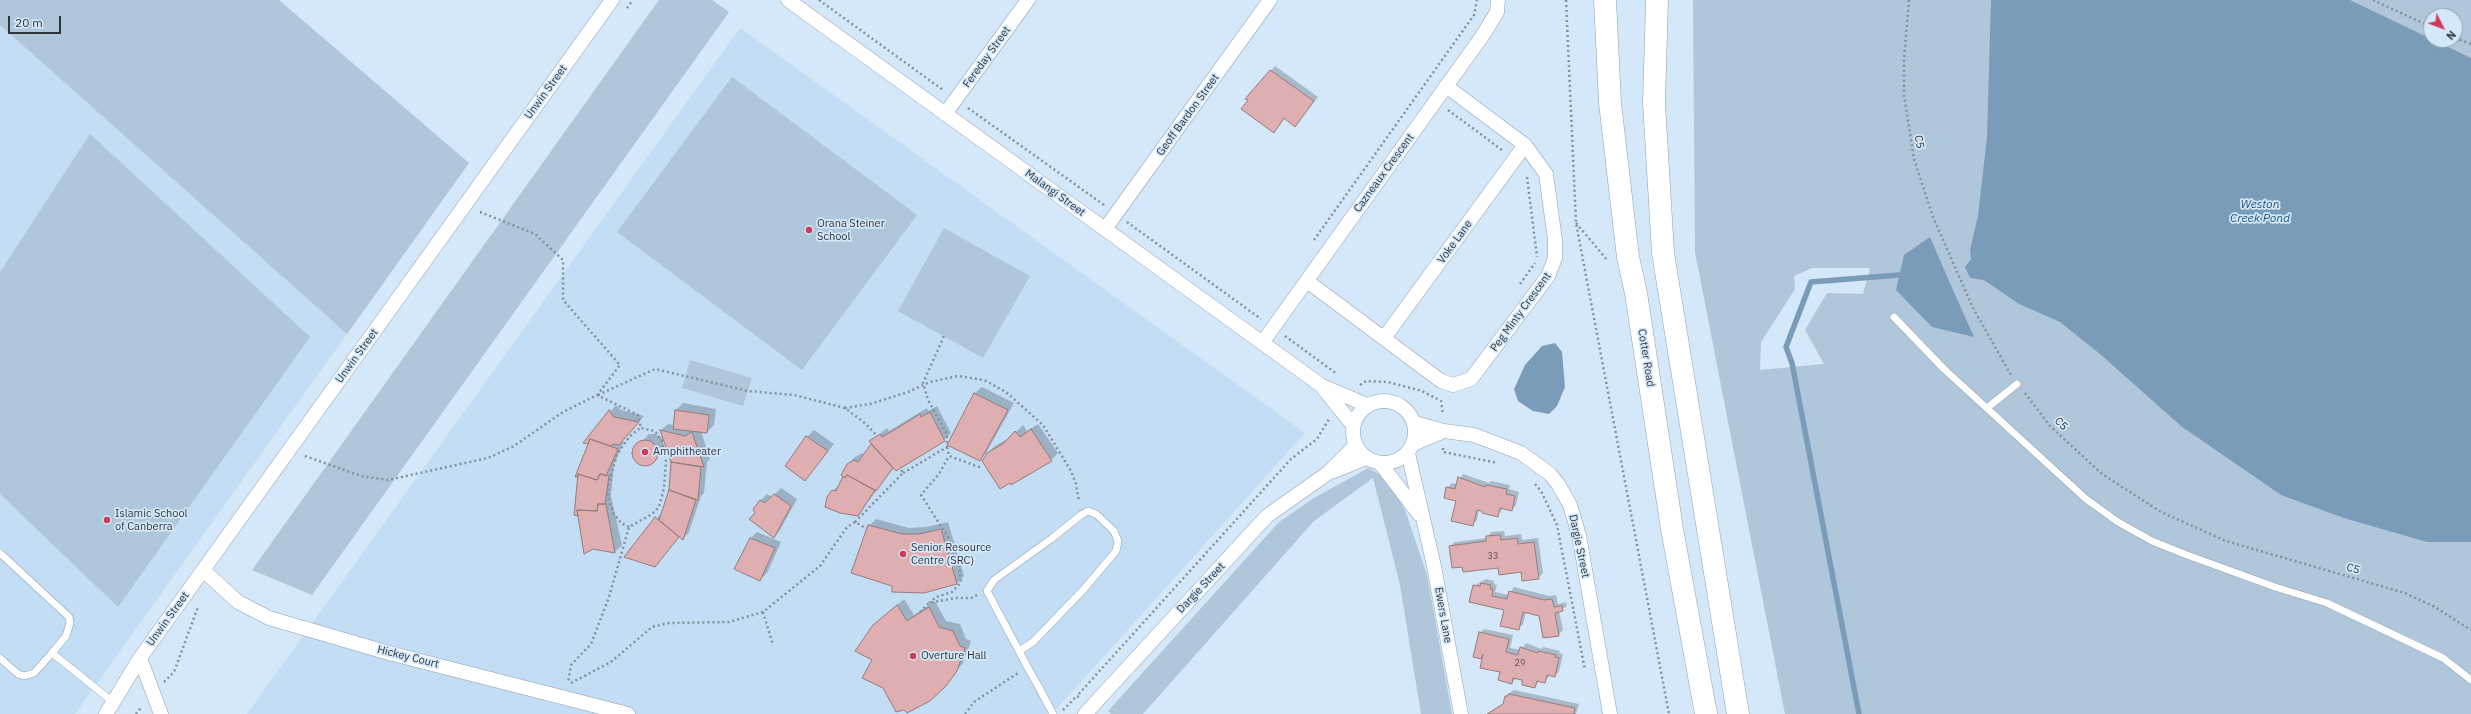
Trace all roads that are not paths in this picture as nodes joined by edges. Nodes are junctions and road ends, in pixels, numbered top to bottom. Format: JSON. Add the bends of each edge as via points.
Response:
{"nodes":[{"id":1,"x":612,"y":0,"type":"edge"},
{"id":2,"x":788,"y":0,"type":"edge"},
{"id":3,"x":1028,"y":0,"type":"edge"},
{"id":4,"x":1270,"y":0,"type":"edge"},
{"id":5,"x":1498,"y":0,"type":"edge"},
{"id":6,"x":1591,"y":0,"type":"edge"},
{"id":7,"x":1657,"y":0,"type":"edge"},
{"id":8,"x":1604,"y":9,"type":"edge"},
{"id":9,"x":1446,"y":86,"type":"junction"},
{"id":10,"x":945,"y":114,"type":"junction"},
{"id":11,"x":1525,"y":145,"type":"junction"},
{"id":12,"x":1105,"y":229,"type":"junction"},
{"id":13,"x":1307,"y":281,"type":"junction"},
{"id":14,"x":1894,"y":317,"type":"dead end"},
{"id":15,"x":1384,"y":338,"type":"junction"},
{"id":16,"x":1262,"y":343,"type":"junction"},
{"id":17,"x":2017,"y":384,"type":"road end"},
{"id":18,"x":1347,"y":397,"type":"junction"},
{"id":19,"x":1367,"y":406,"type":"junction"},
{"id":20,"x":1987,"y":408,"type":"junction"},
{"id":21,"x":1415,"y":423,"type":"junction"},
{"id":22,"x":1354,"y":425,"type":"junction"},
{"id":23,"x":1444,"y":431,"type":"junction"},
{"id":24,"x":1356,"y":445,"type":"junction"},
{"id":25,"x":1411,"y":448,"type":"junction"},
{"id":26,"x":1366,"y":458,"type":"junction"},
{"id":27,"x":1380,"y":463,"type":"junction"},
{"id":28,"x":1328,"y":473,"type":"junction"},
{"id":29,"x":1422,"y":517,"type":"junction"},
{"id":30,"x":0,"y":553,"type":"edge"},
{"id":31,"x":203,"y":570,"type":"junction"},
{"id":32,"x":1019,"y":651,"type":"junction"},
{"id":33,"x":52,"y":653,"type":"junction"},
{"id":34,"x":0,"y":658,"type":"edge"},
{"id":35,"x":140,"y":658,"type":"junction"},
{"id":36,"x":2471,"y":680,"type":"edge"},
{"id":37,"x":113,"y":702,"type":"junction"},
{"id":38,"x":1089,"y":710,"type":"edge"},
{"id":39,"x":106,"y":714,"type":"edge"},
{"id":40,"x":161,"y":714,"type":"edge"},
{"id":41,"x":628,"y":714,"type":"edge"},
{"id":42,"x":1054,"y":714,"type":"edge"},
{"id":43,"x":1461,"y":714,"type":"edge"},
{"id":44,"x":1610,"y":714,"type":"edge"},
{"id":45,"x":1706,"y":714,"type":"edge"},
{"id":46,"x":1738,"y":714,"type":"edge"}],
"edges":[{"from":1,"to":31,"type":"street","name":"Unwin Street"},
{"from":2,"to":10,"type":"street","name":"Malangi Street"},
{"from":3,"to":10,"type":"street","name":"Fereday Street"},
{"from":4,"to":12,"type":"street","name":"Geoff Bardon Street"},
{"from":5,"to":9,"type":"street","name":"Cazneaux Crescent","via":[[1497,12]]},
{"from":6,"to":8,"type":"main road"},
{"from":7,"to":46,"type":"main road","via":[[1654,102],[1663,253]]},
{"from":8,"to":45,"type":"main road","name":"Cotter Road","via":[[1610,103],[1628,257],[1636,293],[1672,529]]},
{"from":9,"to":11,"type":"street","name":"Peg Minty Crescent"},
{"from":9,"to":13,"type":"street","name":"Cazneaux Crescent"},
{"from":10,"to":12,"type":"street","name":"Malangi Street"},
{"from":11,"to":15,"type":"street","name":"Voke Lane"},
{"from":11,"to":15,"type":"street","name":"Peg Minty Crescent","via":[[1546,174],[1555,240],[1553,268],[1471,379],[1453,385],[1441,382]]},
{"from":12,"to":16,"type":"street","name":"Malangi Street"},
{"from":13,"to":15,"type":"street"},
{"from":13,"to":16,"type":"street","name":"Cazneaux Crescent"},
{"from":14,"to":20,"type":"lane","via":[[1944,369]]},
{"from":16,"to":18,"type":"street","name":"Malangi Street","via":[[1322,386]]},
{"from":17,"to":20,"type":"lane"},
{"from":18,"to":19,"type":"street","name":"Malangi Street"},
{"from":18,"to":22,"type":"street","name":"Malangi Street"},
{"from":19,"to":21,"type":"street","via":[[1381,401],[1395,402],[1410,414]]},
{"from":19,"to":22,"type":"street","via":[[1356,417]]},
{"from":20,"to":36,"type":"lane","via":[[2086,499],[2118,522],[2152,541],[2187,555],[2327,603],[2443,658]]},
{"from":21,"to":23,"type":"street","name":"Dargie Street"},
{"from":21,"to":25,"type":"street","via":[[1416,437]]},
{"from":22,"to":24,"type":"street"},
{"from":23,"to":25,"type":"street"},
{"from":23,"to":44,"type":"street","name":"Dargie Street","via":[[1474,435],[1521,453],[1550,474],[1558,484],[1570,505],[1579,535]]},
{"from":24,"to":26,"type":"street"},
{"from":24,"to":28,"type":"street","name":"Dargie Street"},
{"from":25,"to":27,"type":"street","via":[[1400,459]]},
{"from":25,"to":29,"type":"street","name":"Ewers Lane"},
{"from":26,"to":27,"type":"street"},
{"from":26,"to":28,"type":"street","name":"Dargie Street"},
{"from":27,"to":29,"type":"street","name":"Ewers Lane"},
{"from":28,"to":38,"type":"street","name":"Dargie Street","via":[[1267,516]]},
{"from":29,"to":43,"type":"street","name":"Ewers Lane","via":[[1434,566]]},
{"from":30,"to":33,"type":"lane","via":[[69,617],[66,636]]},
{"from":31,"to":35,"type":"street","name":"Unwin Street"},
{"from":31,"to":41,"type":"street","name":"Hickey Court","via":[[238,602],[269,618],[389,653]]},
{"from":32,"to":32,"type":"lane","via":[[987,591],[994,580],[1051,540],[1081,515],[1088,511],[1096,514],[1114,531],[1118,541],[1116,551],[1033,642]]},
{"from":32,"to":42,"type":"lane"},
{"from":33,"to":34,"type":"lane","via":[[34,673],[24,676]]},
{"from":33,"to":37,"type":"lane"},
{"from":35,"to":37,"type":"street","name":"Unwin Street"},
{"from":35,"to":40,"type":"street"},
{"from":37,"to":39,"type":"street","name":"Unwin Street"}]}
